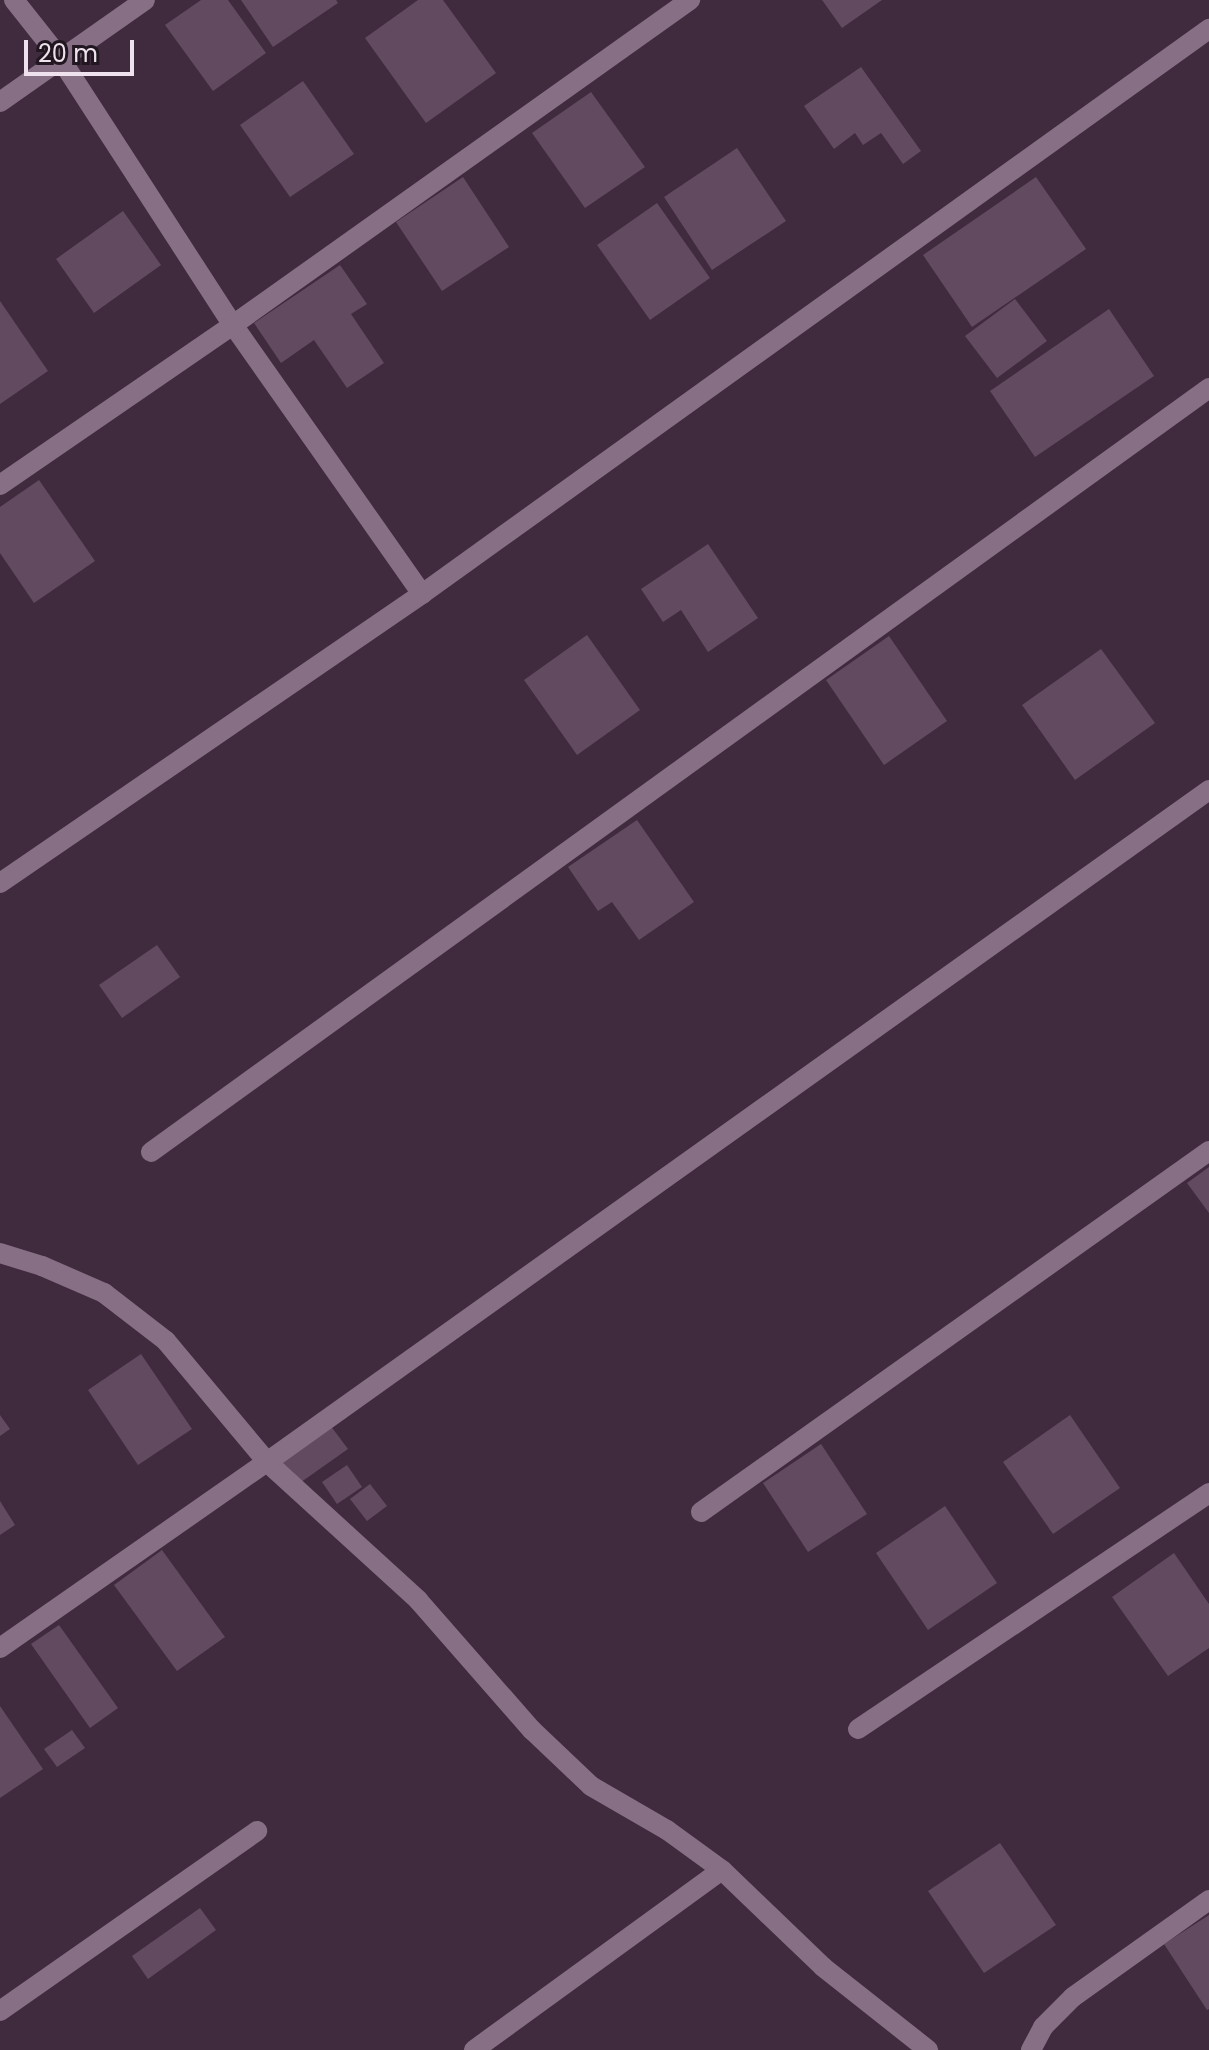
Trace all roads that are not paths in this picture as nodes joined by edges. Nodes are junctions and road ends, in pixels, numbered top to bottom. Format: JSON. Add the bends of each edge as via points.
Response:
{"nodes":[{"id":1,"x":14,"y":0,"type":"edge"},
{"id":2,"x":145,"y":0,"type":"edge"},
{"id":3,"x":690,"y":0,"type":"edge"},
{"id":4,"x":1209,"y":29,"type":"edge"},
{"id":5,"x":60,"y":58,"type":"junction"},
{"id":6,"x":0,"y":102,"type":"edge"},
{"id":7,"x":233,"y":325,"type":"junction"},
{"id":8,"x":1209,"y":388,"type":"edge"},
{"id":9,"x":0,"y":485,"type":"edge"},
{"id":10,"x":422,"y":594,"type":"junction"},
{"id":11,"x":1209,"y":790,"type":"edge"},
{"id":12,"x":0,"y":883,"type":"edge"},
{"id":13,"x":1209,"y":1151,"type":"edge"},
{"id":14,"x":151,"y":1152,"type":"dead end"},
{"id":15,"x":0,"y":1253,"type":"edge"},
{"id":16,"x":267,"y":1462,"type":"junction"},
{"id":17,"x":1209,"y":1493,"type":"edge"},
{"id":18,"x":701,"y":1512,"type":"dead end"},
{"id":19,"x":0,"y":1648,"type":"edge"},
{"id":20,"x":858,"y":1729,"type":"dead end"},
{"id":21,"x":257,"y":1831,"type":"dead end"},
{"id":22,"x":722,"y":1870,"type":"junction"},
{"id":23,"x":1209,"y":1900,"type":"edge"},
{"id":24,"x":0,"y":2011,"type":"edge"},
{"id":25,"x":487,"y":2046,"type":"edge"},
{"id":26,"x":928,"y":2050,"type":"edge"},
{"id":27,"x":1031,"y":2050,"type":"edge"}],
"edges":[{"from":1,"to":5,"type":"street"},
{"from":2,"to":5,"type":"street"},
{"from":3,"to":7,"type":"street"},
{"from":4,"to":10,"type":"street"},
{"from":5,"to":6,"type":"street"},
{"from":5,"to":7,"type":"street"},
{"from":7,"to":9,"type":"street"},
{"from":7,"to":10,"type":"street"},
{"from":8,"to":14,"type":"street"},
{"from":10,"to":12,"type":"street"},
{"from":11,"to":16,"type":"street"},
{"from":13,"to":18,"type":"street"},
{"from":15,"to":16,"type":"street","via":[[104,1293],[166,1341]]},
{"from":16,"to":19,"type":"street"},
{"from":16,"to":22,"type":"street","via":[[418,1600],[532,1730],[591,1786]]},
{"from":17,"to":20,"type":"street"},
{"from":21,"to":24,"type":"street"},
{"from":22,"to":25,"type":"street"},
{"from":22,"to":26,"type":"street","via":[[823,1967]]},
{"from":23,"to":27,"type":"street","via":[[1073,1997],[1043,2027]]}]}
